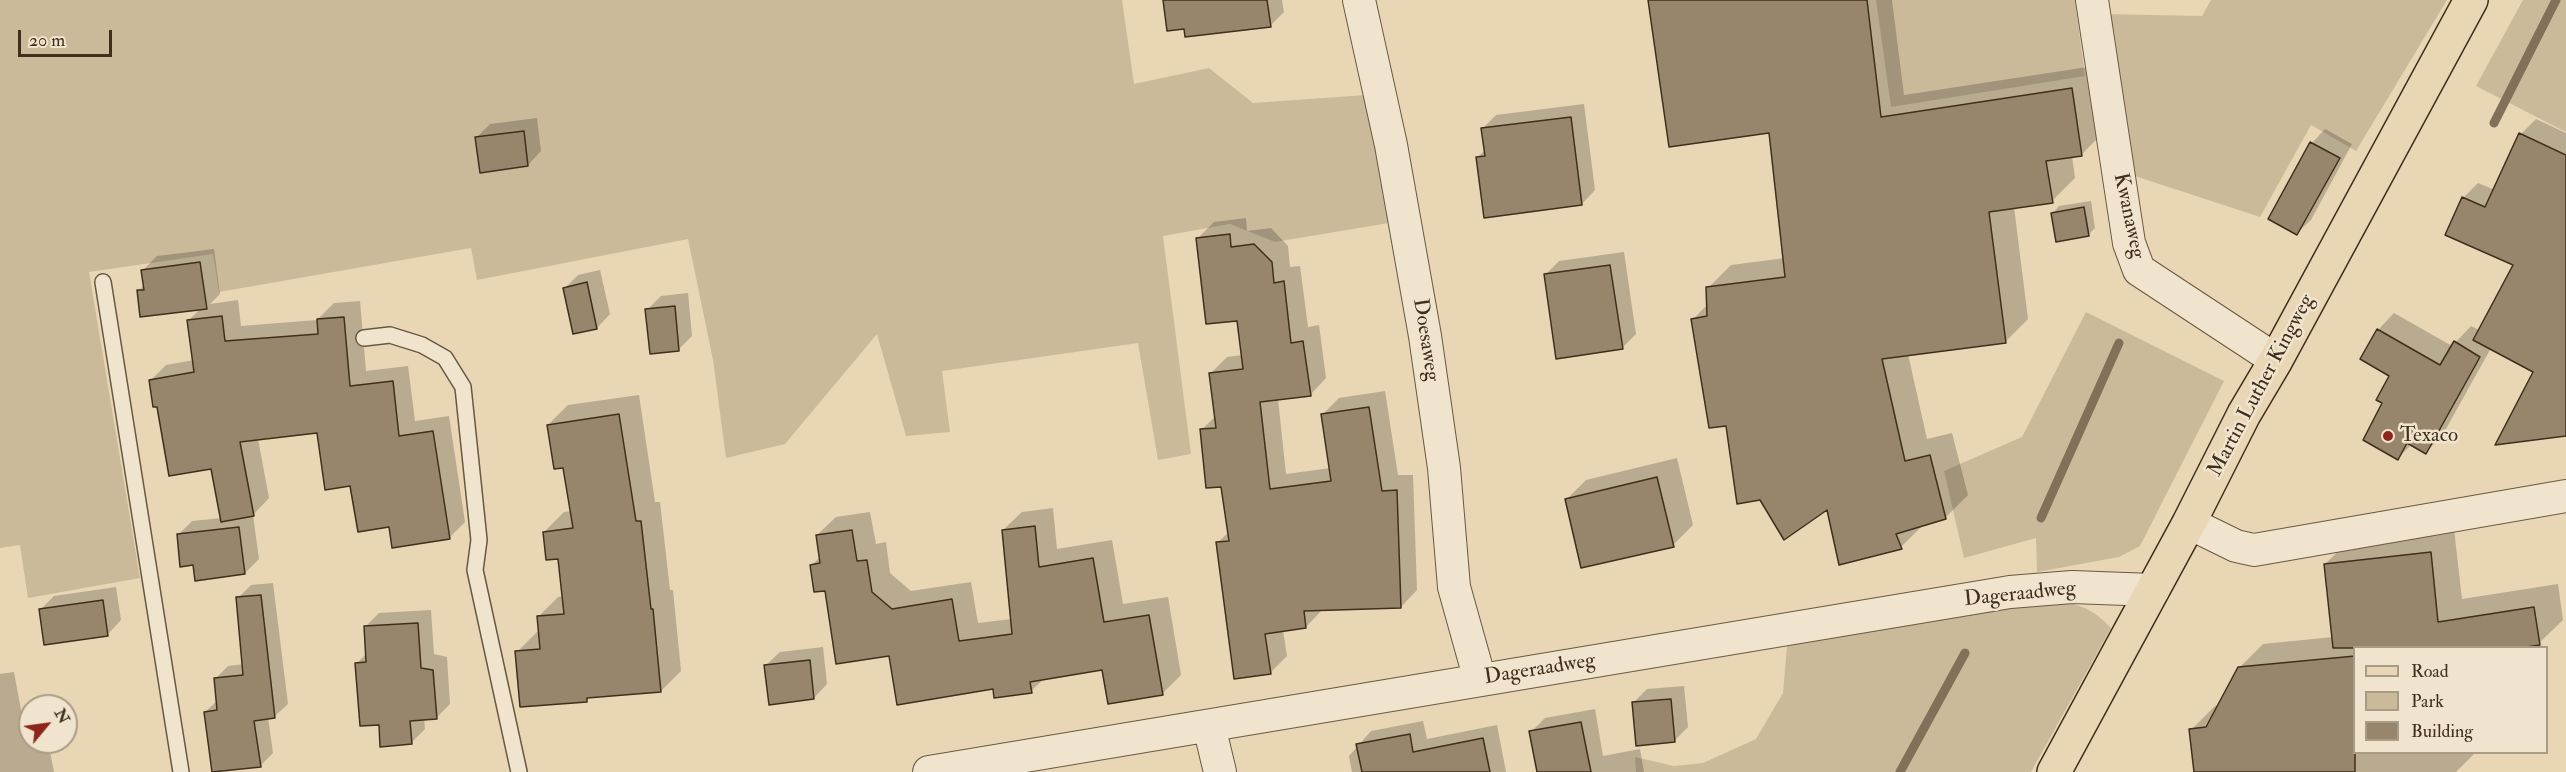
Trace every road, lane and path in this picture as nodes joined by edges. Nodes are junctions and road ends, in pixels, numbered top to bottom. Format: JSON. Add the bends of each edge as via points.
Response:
{"nodes":[{"id":1,"x":1359,"y":0,"type":"edge"},
{"id":2,"x":2092,"y":0,"type":"edge"},
{"id":3,"x":2471,"y":0,"type":"edge"},
{"id":4,"x":104,"y":282,"type":"dead end"},
{"id":5,"x":364,"y":338,"type":"dead end"},
{"id":6,"x":2276,"y":360,"type":"junction"},
{"id":7,"x":2566,"y":496,"type":"edge"},
{"id":8,"x":2189,"y":523,"type":"junction"},
{"id":9,"x":2153,"y":590,"type":"junction"},
{"id":10,"x":1480,"y":680,"type":"junction"},
{"id":11,"x":1209,"y":726,"type":"junction"},
{"id":12,"x":181,"y":772,"type":"edge"},
{"id":13,"x":519,"y":772,"type":"edge"},
{"id":14,"x":929,"y":772,"type":"edge"},
{"id":15,"x":1220,"y":772,"type":"edge"},
{"id":16,"x":2054,"y":772,"type":"edge"}],
"edges":[{"from":1,"to":10,"type":"street","name":"Doesaweg","via":[[1391,145],[1425,336],[1444,468],[1454,587]]},
{"from":2,"to":6,"type":"street","name":"Kwanaweg","via":[[2129,243],[2139,270]]},
{"from":3,"to":6,"type":"main road","name":"Martin Luther Kingweg"},
{"from":4,"to":12,"type":"lane"},
{"from":5,"to":13,"type":"lane","via":[[390,335],[422,345],[445,358],[462,387],[479,540],[475,570]]},
{"from":6,"to":8,"type":"main road","name":"Martin Luther Kingweg"},
{"from":7,"to":8,"type":"street","via":[[2254,550],[2236,546]]},
{"from":8,"to":9,"type":"main road","name":"Martin Luther Kingweg"},
{"from":9,"to":10,"type":"street","name":"Dageraadweg","via":[[2072,587],[2010,592]]},
{"from":9,"to":16,"type":"main road","name":"Martin Luther Kingweg"},
{"from":10,"to":11,"type":"street","name":"Dageraadweg"},
{"from":11,"to":14,"type":"street","name":"Dageraadweg"},
{"from":11,"to":15,"type":"street"}]}
